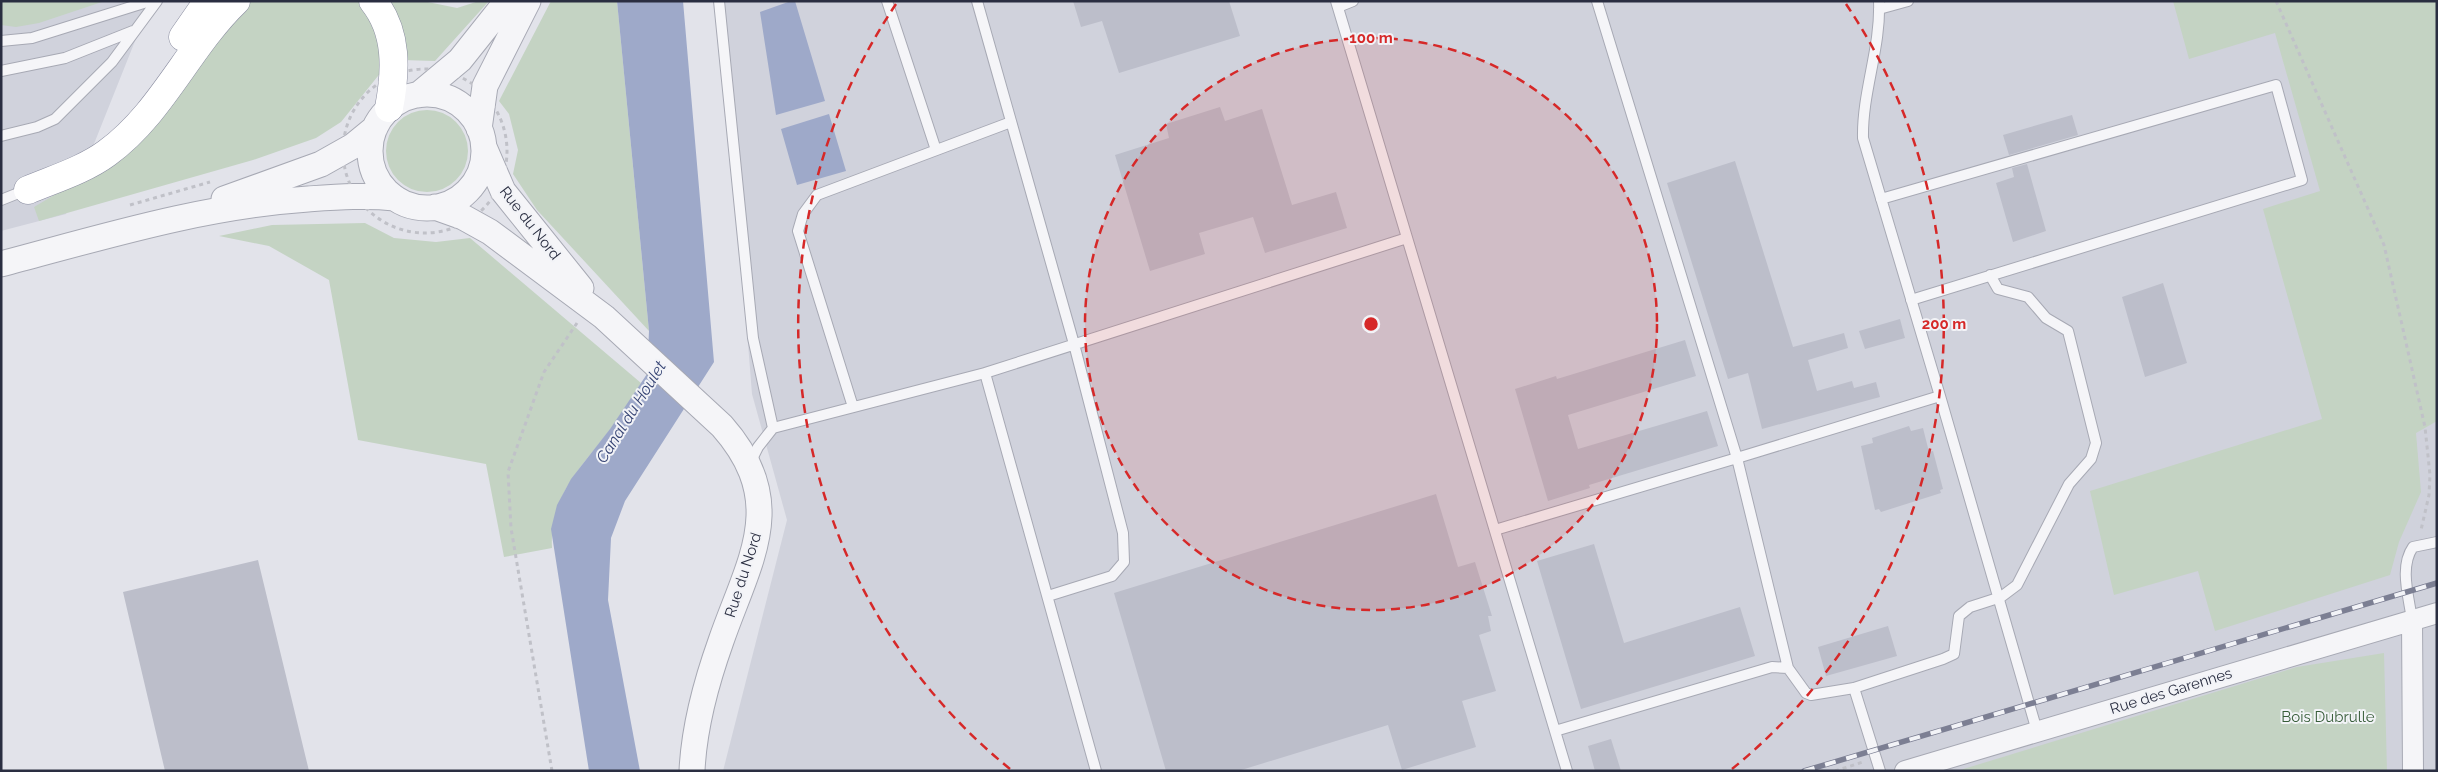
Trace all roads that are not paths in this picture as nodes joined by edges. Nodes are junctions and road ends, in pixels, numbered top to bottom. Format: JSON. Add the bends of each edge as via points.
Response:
{"nodes":[{"id":1,"x":150,"y":1,"type":"edge"},
{"id":2,"x":157,"y":1,"type":"edge"},
{"id":3,"x":208,"y":1,"type":"edge"},
{"id":4,"x":236,"y":1,"type":"edge"},
{"id":5,"x":373,"y":1,"type":"edge"},
{"id":6,"x":507,"y":1,"type":"edge"},
{"id":7,"x":528,"y":1,"type":"edge"},
{"id":8,"x":719,"y":1,"type":"edge"},
{"id":9,"x":887,"y":1,"type":"edge"},
{"id":10,"x":977,"y":1,"type":"edge"},
{"id":11,"x":1353,"y":1,"type":"edge"},
{"id":12,"x":1597,"y":1,"type":"edge"},
{"id":13,"x":1908,"y":1,"type":"edge"},
{"id":14,"x":1337,"y":4,"type":"edge"},
{"id":15,"x":1879,"y":5,"type":"edge"},
{"id":16,"x":134,"y":31,"type":"junction"},
{"id":17,"x":1,"y":41,"type":"edge"},
{"id":18,"x":1,"y":70,"type":"edge"},
{"id":19,"x":418,"y":95,"type":"junction"},
{"id":20,"x":382,"y":118,"type":"junction"},
{"id":21,"x":1012,"y":122,"type":"junction"},
{"id":22,"x":1,"y":136,"type":"edge"},
{"id":23,"x":482,"y":138,"type":"junction"},
{"id":24,"x":936,"y":150,"type":"junction"},
{"id":25,"x":28,"y":190,"type":"junction"},
{"id":26,"x":395,"y":198,"type":"junction"},
{"id":27,"x":1882,"y":199,"type":"junction"},
{"id":28,"x":1,"y":200,"type":"edge"},
{"id":29,"x":435,"y":207,"type":"junction"},
{"id":30,"x":177,"y":218,"type":"junction"},
{"id":31,"x":1407,"y":238,"type":"junction"},
{"id":32,"x":1,"y":264,"type":"edge"},
{"id":33,"x":1990,"y":276,"type":"junction"},
{"id":34,"x":1911,"y":300,"type":"junction"},
{"id":35,"x":604,"y":317,"type":"junction"},
{"id":36,"x":1074,"y":344,"type":"junction"},
{"id":37,"x":985,"y":373,"type":"junction"},
{"id":38,"x":1940,"y":396,"type":"junction"},
{"id":39,"x":853,"y":407,"type":"junction"},
{"id":40,"x":773,"y":428,"type":"junction"},
{"id":41,"x":1737,"y":458,"type":"junction"},
{"id":42,"x":749,"y":465,"type":"junction"},
{"id":43,"x":1495,"y":530,"type":"junction"},
{"id":44,"x":2437,"y":542,"type":"edge"},
{"id":45,"x":1048,"y":596,"type":"junction"},
{"id":46,"x":1999,"y":598,"type":"junction"},
{"id":47,"x":2437,"y":613,"type":"edge"},
{"id":48,"x":2412,"y":620,"type":"junction"},
{"id":49,"x":1788,"y":668,"type":"junction"},
{"id":50,"x":1854,"y":688,"type":"junction"},
{"id":51,"x":1555,"y":731,"type":"junction"},
{"id":52,"x":2037,"y":731,"type":"junction"},
{"id":53,"x":692,"y":771,"type":"edge"},
{"id":54,"x":1096,"y":771,"type":"edge"},
{"id":55,"x":1567,"y":771,"type":"edge"},
{"id":56,"x":1880,"y":771,"type":"edge"},
{"id":57,"x":1905,"y":771,"type":"edge"},
{"id":58,"x":2413,"y":771,"type":"edge"}],
"edges":[{"from":1,"to":17,"type":"lane","via":[[32,38]]},
{"from":2,"to":16,"type":"lane"},
{"from":3,"to":25,"type":"highway","via":[[114,129],[78,161]]},
{"from":4,"to":25,"type":"highway","via":[[210,28],[146,117],[117,146],[77,170]]},
{"from":5,"to":20,"type":"highway","via":[[392,40],[394,76]]},
{"from":6,"to":19,"type":"street","via":[[464,56]]},
{"from":7,"to":23,"type":"street","via":[[485,86]]},
{"from":8,"to":40,"type":"lane","via":[[753,338]]},
{"from":9,"to":24,"type":"lane"},
{"from":10,"to":21,"type":"lane"},
{"from":11,"to":14,"type":"lane"},
{"from":12,"to":41,"type":"lane"},
{"from":13,"to":15,"type":"lane"},
{"from":14,"to":31,"type":"lane"},
{"from":15,"to":27,"type":"lane","via":[[1878,43],[1863,115],[1863,138]]},
{"from":16,"to":18,"type":"lane","via":[[65,58]]},
{"from":16,"to":22,"type":"lane","via":[[112,62],[55,119],[38,127]]},
{"from":19,"to":20,"type":"street","via":[[400,101]]},
{"from":19,"to":23,"type":"street","via":[[437,95],[455,101],[469,113]]},
{"from":20,"to":26,"type":"street","via":[[370,152],[373,170],[382,186]]},
{"from":20,"to":30,"type":"street","via":[[348,149],[321,164]]},
{"from":21,"to":24,"type":"lane"},
{"from":21,"to":36,"type":"lane"},
{"from":23,"to":29,"type":"street","via":[[482,165],[471,187],[452,202]]},
{"from":23,"to":35,"type":"street","name":"Rue du Nord","via":[[503,191]]},
{"from":24,"to":39,"type":"lane","via":[[817,194],[803,214],[798,230]]},
{"from":25,"to":28,"type":"lane"},
{"from":26,"to":29,"type":"street","via":[[411,206]]},
{"from":26,"to":30,"type":"street","via":[[366,196],[286,201]]},
{"from":27,"to":33,"type":"lane","via":[[2276,85],[2302,180]]},
{"from":27,"to":34,"type":"lane"},
{"from":29,"to":35,"type":"street","name":"Rue du Nord","via":[[464,217],[490,232]]},
{"from":30,"to":32,"type":"street"},
{"from":31,"to":36,"type":"lane"},
{"from":31,"to":43,"type":"lane"},
{"from":33,"to":34,"type":"lane"},
{"from":33,"to":46,"type":"lane","via":[[1998,288],[2028,296],[2046,318],[2068,331],[2096,443],[2091,459],[2069,484],[2017,585]]},
{"from":34,"to":38,"type":"lane"},
{"from":35,"to":42,"type":"street","name":"Rue du Nord","via":[[711,415],[736,442]]},
{"from":36,"to":37,"type":"lane"},
{"from":36,"to":45,"type":"lane","via":[[1123,533],[1124,562],[1112,576]]},
{"from":37,"to":39,"type":"lane"},
{"from":37,"to":45,"type":"lane"},
{"from":38,"to":41,"type":"lane"},
{"from":38,"to":46,"type":"lane"},
{"from":39,"to":40,"type":"lane"},
{"from":40,"to":42,"type":"lane"},
{"from":41,"to":43,"type":"lane"},
{"from":41,"to":49,"type":"lane"},
{"from":42,"to":53,"type":"street","name":"Rue du Nord","via":[[759,500],[759,533],[708,678],[698,721]]},
{"from":43,"to":51,"type":"lane"},
{"from":44,"to":48,"type":"lane","via":[[2413,547],[2407,555],[2405,566]]},
{"from":45,"to":54,"type":"lane"},
{"from":46,"to":50,"type":"lane","via":[[1970,607],[1959,616],[1954,654]]},
{"from":46,"to":52,"type":"lane"},
{"from":47,"to":48,"type":"street","name":"Rue des Garennes"},
{"from":48,"to":52,"type":"street","name":"Rue des Garennes"},
{"from":48,"to":58,"type":"street"},
{"from":49,"to":50,"type":"lane","via":[[1806,693],[1812,695]]},
{"from":49,"to":51,"type":"lane","via":[[1772,667]]},
{"from":50,"to":56,"type":"lane"},
{"from":51,"to":55,"type":"lane"},
{"from":52,"to":57,"type":"street","name":"Rue des Garennes"}]}
